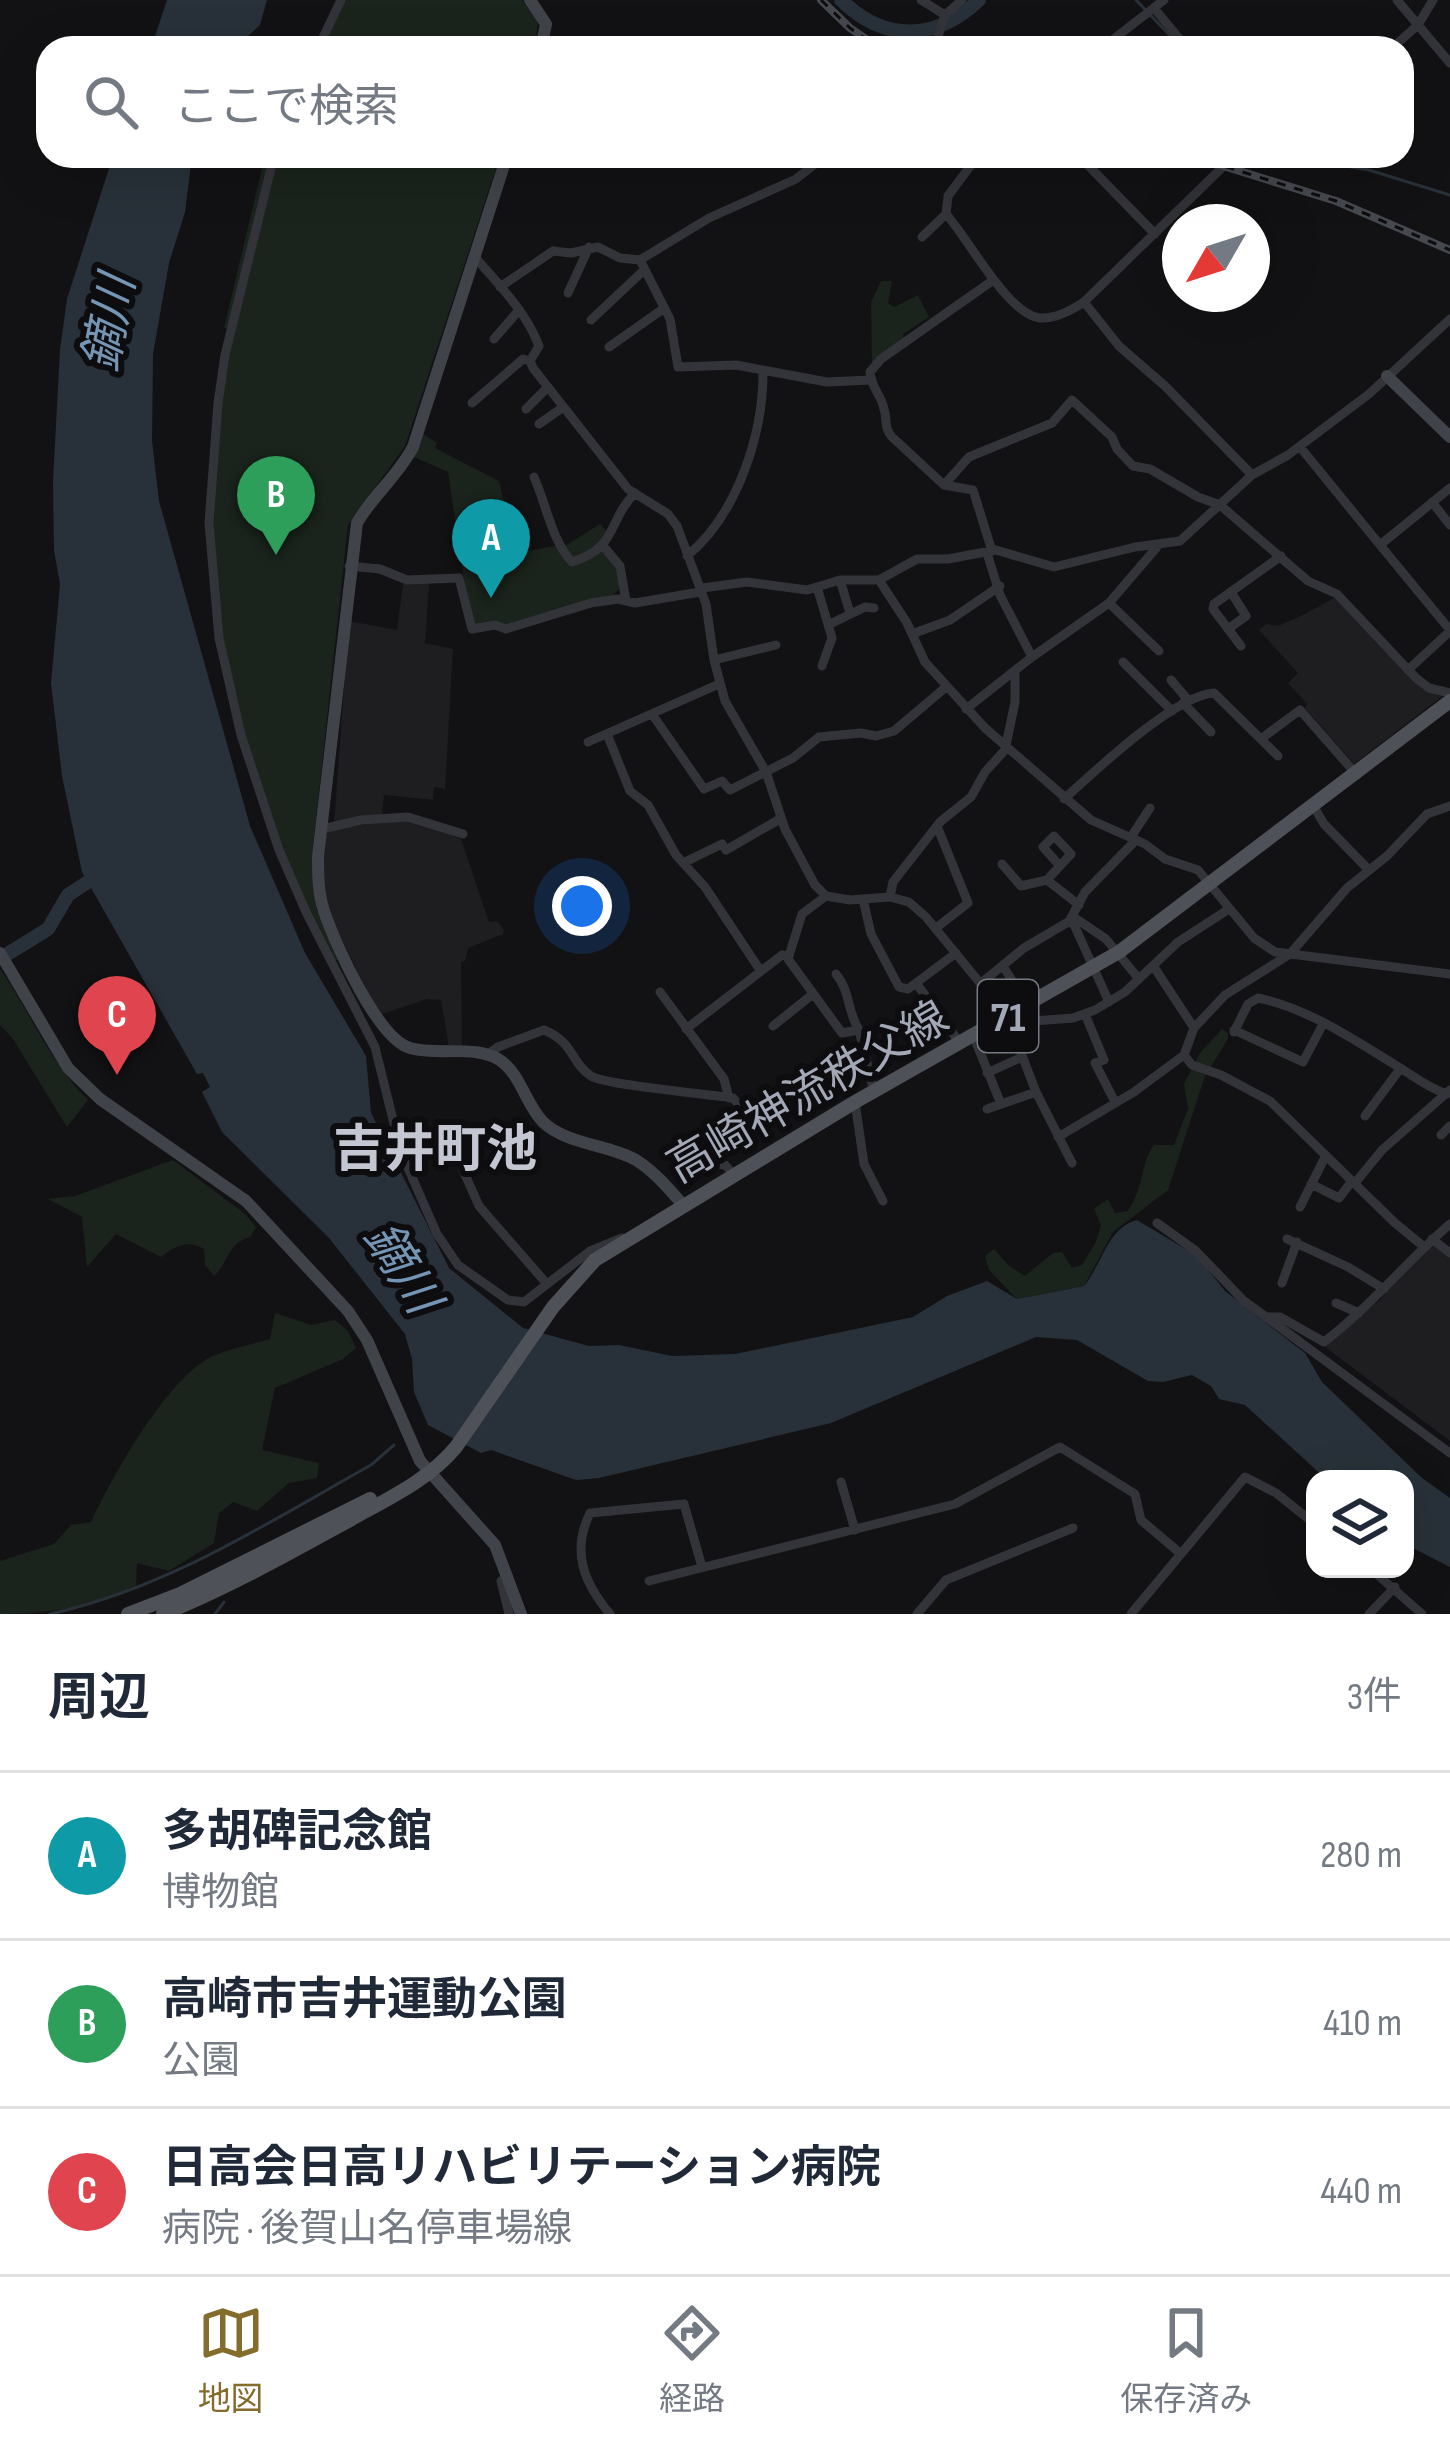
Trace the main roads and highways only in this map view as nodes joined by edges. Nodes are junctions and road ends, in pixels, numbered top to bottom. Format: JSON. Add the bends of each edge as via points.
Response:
{"nodes":[{"id":1,"x":1450,"y":697,"type":"edge"},
{"id":2,"x":429,"y":1472,"type":"junction"},
{"id":3,"x":128,"y":1614,"type":"edge"},
{"id":4,"x":163,"y":1614,"type":"edge"}],
"edges":[{"from":1,"to":2,"type":"main road","name":"高崎神流秩父線","number":"71","via":[[1119,952],[587,1267],[456,1448]]},
{"from":2,"to":3,"type":"main road","name":"高崎神流秩父線","number":"71"},
{"from":2,"to":4,"type":"main road","name":"高崎神流秩父線","number":"71"}]}
